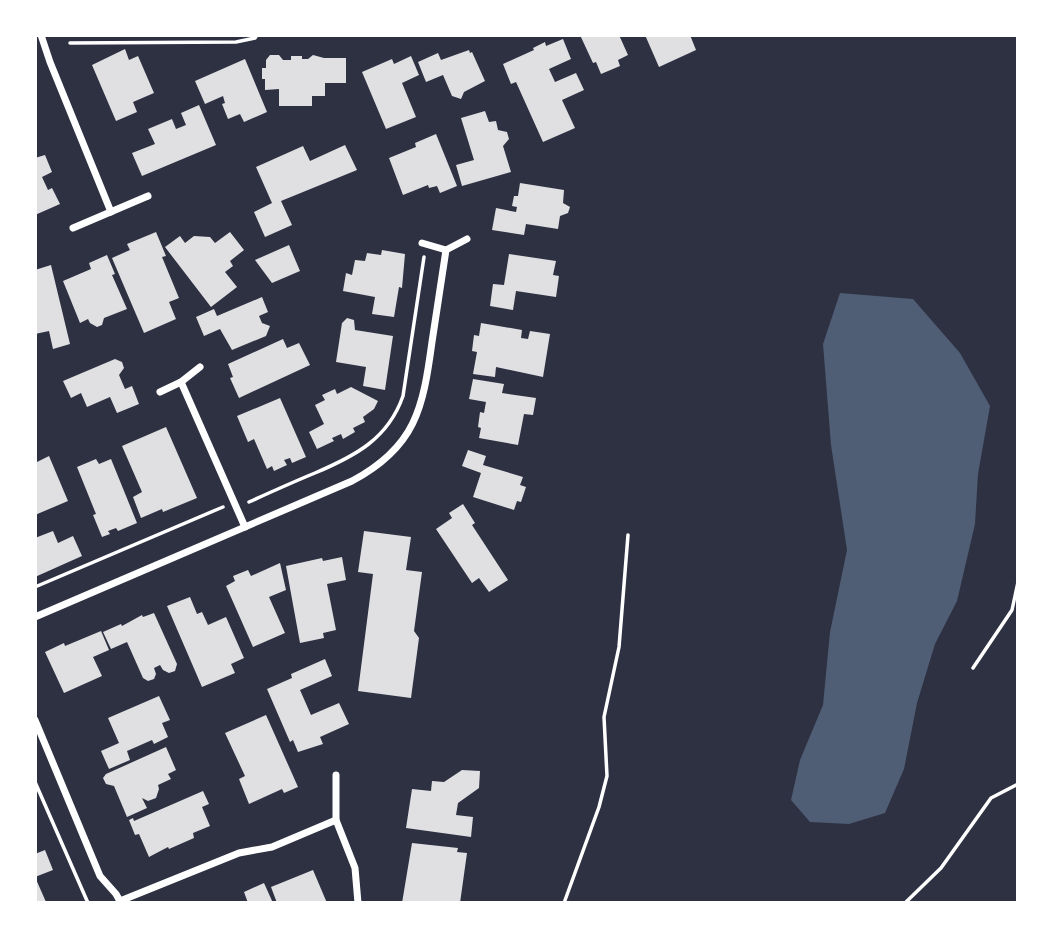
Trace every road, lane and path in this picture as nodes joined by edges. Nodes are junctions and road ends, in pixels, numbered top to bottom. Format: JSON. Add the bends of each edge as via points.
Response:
{"nodes":[{"id":1,"x":41,"y":35,"type":"edge"},
{"id":2,"x":257,"y":35,"type":"edge"},
{"id":3,"x":69,"y":43,"type":"dead end"},
{"id":4,"x":148,"y":196,"type":"dead end"},
{"id":5,"x":111,"y":212,"type":"junction"},
{"id":6,"x":73,"y":229,"type":"dead end"},
{"id":7,"x":467,"y":239,"type":"dead end"},
{"id":8,"x":424,"y":244,"type":"joint"},
{"id":9,"x":446,"y":250,"type":"junction"},
{"id":10,"x":200,"y":367,"type":"dead end"},
{"id":11,"x":181,"y":382,"type":"junction"},
{"id":12,"x":160,"y":392,"type":"dead end"},
{"id":13,"x":249,"y":502,"type":"dead end"},
{"id":14,"x":224,"y":507,"type":"dead end"},
{"id":15,"x":245,"y":527,"type":"junction"},
{"id":16,"x":628,"y":535,"type":"dead end"},
{"id":17,"x":1018,"y":582,"type":"edge"},
{"id":18,"x":35,"y":587,"type":"edge"},
{"id":19,"x":35,"y":617,"type":"edge"},
{"id":20,"x":973,"y":668,"type":"dead end"},
{"id":21,"x":35,"y":720,"type":"edge"},
{"id":22,"x":336,"y":775,"type":"dead end"},
{"id":23,"x":35,"y":782,"type":"edge"},
{"id":24,"x":1018,"y":785,"type":"edge"},
{"id":25,"x":337,"y":820,"type":"junction"},
{"id":26,"x":121,"y":902,"type":"edge"},
{"id":27,"x":88,"y":903,"type":"edge"},
{"id":28,"x":358,"y":903,"type":"edge"},
{"id":29,"x":565,"y":903,"type":"edge"},
{"id":30,"x":905,"y":903,"type":"edge"}],
"edges":[{"from":1,"to":5,"type":"street"},
{"from":2,"to":3,"type":"path","via":[[236,42]]},
{"from":4,"to":5,"type":"street"},
{"from":5,"to":6,"type":"street"},
{"from":7,"to":9,"type":"street"},
{"from":8,"to":9,"type":"street"},
{"from":8,"to":13,"type":"path","via":[[396,413],[371,444],[356,454]]},
{"from":9,"to":15,"type":"street","via":[[426,389],[405,437],[366,473]]},
{"from":10,"to":11,"type":"street"},
{"from":11,"to":12,"type":"street"},
{"from":11,"to":15,"type":"street"},
{"from":14,"to":18,"type":"path"},
{"from":15,"to":19,"type":"street"},
{"from":16,"to":29,"type":"path","via":[[619,648],[604,717],[607,776]]},
{"from":17,"to":20,"type":"path","via":[[1012,610]]},
{"from":21,"to":26,"type":"street","via":[[100,876]]},
{"from":22,"to":25,"type":"street"},
{"from":23,"to":27,"type":"path"},
{"from":24,"to":30,"type":"path","via":[[991,798],[941,868]]},
{"from":25,"to":26,"type":"street","via":[[272,847],[239,853]]},
{"from":25,"to":28,"type":"street","via":[[355,868]]}]}
